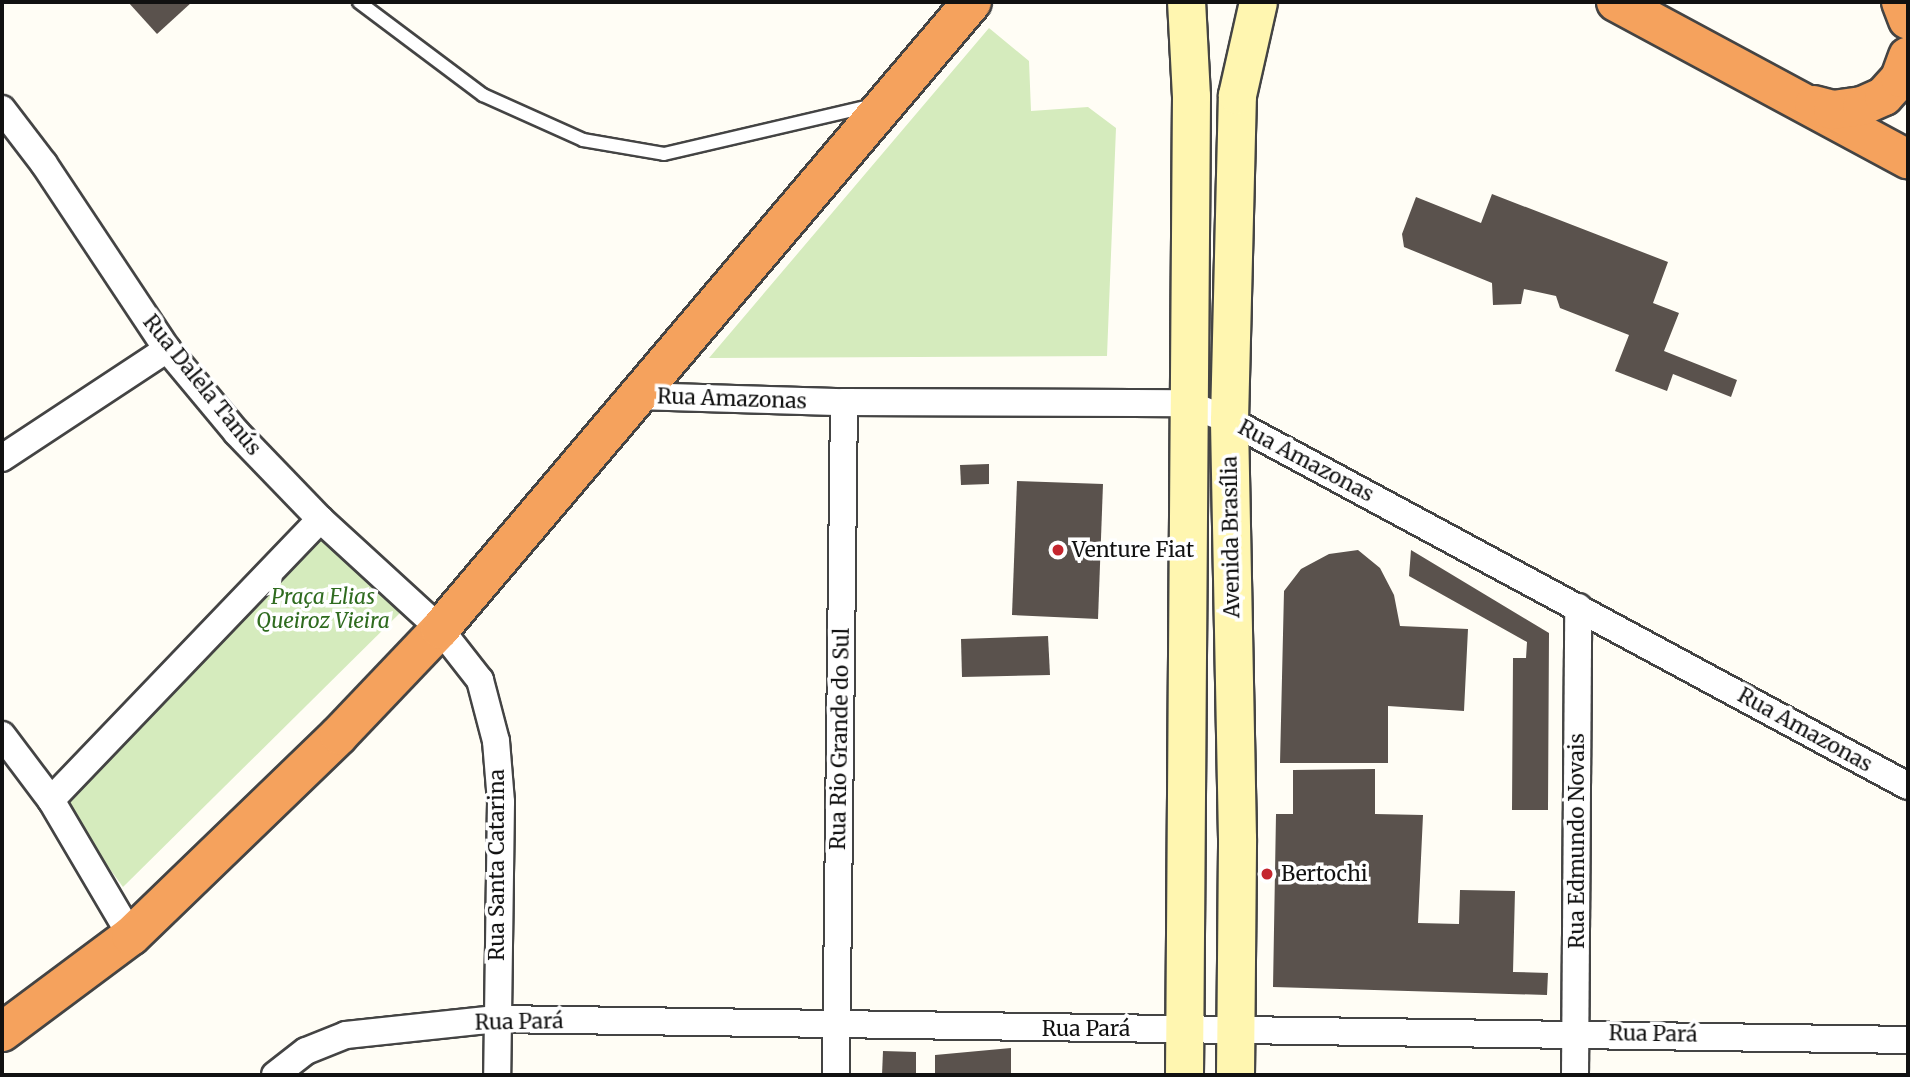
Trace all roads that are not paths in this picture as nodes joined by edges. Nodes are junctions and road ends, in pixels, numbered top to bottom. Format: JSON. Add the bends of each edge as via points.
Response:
{"nodes":[{"id":1,"x":359,"y":2,"type":"edge"},
{"id":2,"x":972,"y":2,"type":"edge"},
{"id":3,"x":1186,"y":2,"type":"edge"},
{"id":4,"x":1258,"y":2,"type":"edge"},
{"id":5,"x":1616,"y":2,"type":"edge"},
{"id":6,"x":1901,"y":2,"type":"edge"},
{"id":7,"x":1908,"y":20,"type":"edge"},
{"id":8,"x":1908,"y":56,"type":"edge"},
{"id":9,"x":1237,"y":95,"type":"junction"},
{"id":10,"x":1191,"y":96,"type":"junction"},
{"id":11,"x":1795,"y":100,"type":"junction"},
{"id":12,"x":884,"y":103,"type":"junction"},
{"id":13,"x":2,"y":109,"type":"edge"},
{"id":14,"x":1908,"y":159,"type":"edge"},
{"id":15,"x":167,"y":349,"type":"junction"},
{"id":16,"x":636,"y":396,"type":"junction"},
{"id":17,"x":844,"y":402,"type":"junction"},
{"id":18,"x":1186,"y":403,"type":"junction"},
{"id":19,"x":1229,"y":420,"type":"junction"},
{"id":20,"x":2,"y":458,"type":"edge"},
{"id":21,"x":320,"y":519,"type":"junction"},
{"id":22,"x":1578,"y":607,"type":"junction"},
{"id":23,"x":440,"y":629,"type":"junction"},
{"id":24,"x":2,"y":735,"type":"edge"},
{"id":25,"x":1908,"y":786,"type":"edge"},
{"id":26,"x":51,"y":800,"type":"junction"},
{"id":27,"x":1189,"y":837,"type":"junction"},
{"id":28,"x":1237,"y":838,"type":"junction"},
{"id":29,"x":131,"y":936,"type":"junction"},
{"id":30,"x":496,"y":1019,"type":"junction"},
{"id":31,"x":836,"y":1027,"type":"junction"},
{"id":32,"x":1235,"y":1028,"type":"junction"},
{"id":33,"x":1185,"y":1029,"type":"junction"},
{"id":34,"x":2,"y":1032,"type":"edge"},
{"id":35,"x":1575,"y":1032,"type":"junction"},
{"id":36,"x":1908,"y":1040,"type":"edge"},
{"id":37,"x":275,"y":1075,"type":"edge"},
{"id":38,"x":497,"y":1075,"type":"edge"},
{"id":39,"x":836,"y":1075,"type":"edge"},
{"id":40,"x":1184,"y":1075,"type":"edge"},
{"id":41,"x":1235,"y":1075,"type":"edge"},
{"id":42,"x":1575,"y":1075,"type":"edge"}],
"edges":[{"from":1,"to":12,"type":"lane","via":[[483,96],[583,139],[664,154]]},
{"from":2,"to":12,"type":"highway"},
{"from":3,"to":10,"type":"street","name":"Avenida Brasília"},
{"from":4,"to":9,"type":"street","name":"Avenida Brasília"},
{"from":5,"to":11,"type":"highway"},
{"from":6,"to":7,"type":"highway"},
{"from":8,"to":11,"type":"highway","via":[[1900,78],[1884,96],[1862,106],[1833,110]]},
{"from":9,"to":10,"type":"street"},
{"from":9,"to":19,"type":"street","name":"Avenida Brasília"},
{"from":10,"to":18,"type":"street","name":"Avenida Brasília"},
{"from":11,"to":14,"type":"highway"},
{"from":12,"to":16,"type":"highway"},
{"from":13,"to":15,"type":"street","name":"Rua Dalela Tanús"},
{"from":15,"to":20,"type":"street"},
{"from":15,"to":21,"type":"street","name":"Rua Dalela Tanús","via":[[236,433]]},
{"from":16,"to":17,"type":"street","name":"Rua Amazonas"},
{"from":16,"to":23,"type":"highway"},
{"from":17,"to":18,"type":"street","name":"Rua Amazonas"},
{"from":17,"to":31,"type":"street","name":"Rua Rio Grande do Sul"},
{"from":18,"to":19,"type":"street","name":"Rua Amazonas"},
{"from":18,"to":27,"type":"street","name":"Avenida Brasília"},
{"from":19,"to":22,"type":"street","name":"Rua Amazonas"},
{"from":19,"to":28,"type":"street","name":"Avenida Brasília"},
{"from":21,"to":23,"type":"street","name":"Rua Dalela Tanús"},
{"from":21,"to":26,"type":"street"},
{"from":22,"to":25,"type":"street","name":"Rua Amazonas"},
{"from":22,"to":35,"type":"street","name":"Rua Edmundo Novais"},
{"from":23,"to":29,"type":"highway","via":[[339,735]]},
{"from":23,"to":30,"type":"street","name":"Rua Santa Catarina","via":[[480,680],[496,741],[501,802]]},
{"from":24,"to":26,"type":"street"},
{"from":26,"to":29,"type":"street"},
{"from":27,"to":28,"type":"street"},
{"from":27,"to":33,"type":"street","name":"Avenida Brasília"},
{"from":28,"to":32,"type":"street","name":"Avenida Brasília"},
{"from":29,"to":34,"type":"highway"},
{"from":30,"to":31,"type":"street","name":"Rua Pará"},
{"from":30,"to":37,"type":"street","name":"Rua Pará","via":[[346,1035],[306,1051]]},
{"from":30,"to":38,"type":"street","name":"Rua Santa Catarina"},
{"from":31,"to":33,"type":"street","name":"Rua Pará"},
{"from":31,"to":39,"type":"street","name":"Rua Rio Grande do Sul"},
{"from":32,"to":33,"type":"street","name":"Rua Pará"},
{"from":32,"to":35,"type":"street","name":"Rua Pará"},
{"from":32,"to":41,"type":"street","name":"Avenida Brasília"},
{"from":33,"to":40,"type":"street","name":"Avenida Brasília"},
{"from":35,"to":36,"type":"street","name":"Rua Pará"},
{"from":35,"to":42,"type":"street","name":"Rua Edmundo Novais"}]}
